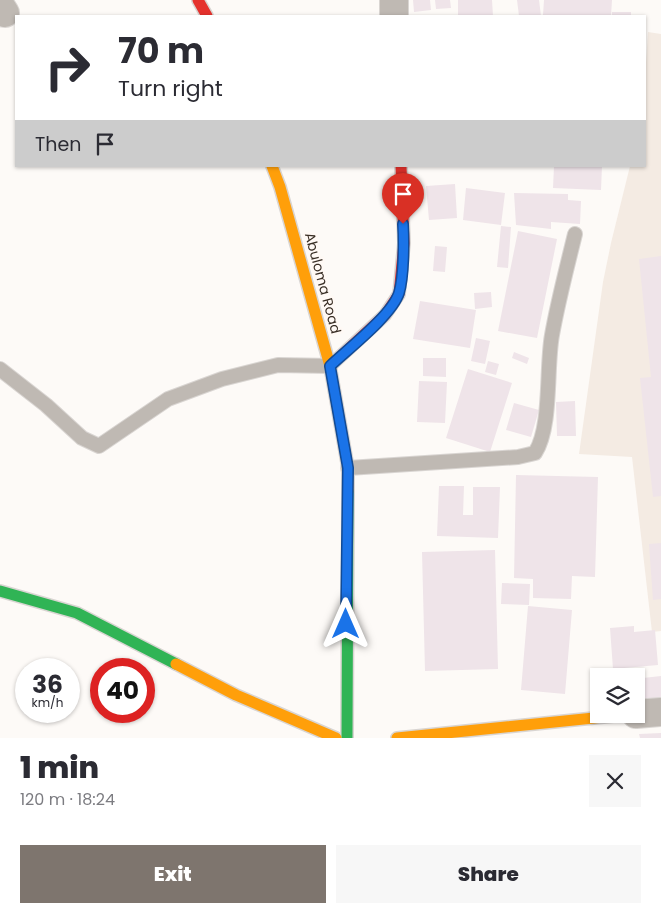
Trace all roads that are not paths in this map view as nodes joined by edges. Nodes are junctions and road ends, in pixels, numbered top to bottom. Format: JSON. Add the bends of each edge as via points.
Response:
{"nodes":[{"id":1,"x":198,"y":0,"type":"edge"},
{"id":2,"x":394,"y":0,"type":"edge"},
{"id":3,"x":206,"y":15,"type":"edge"},
{"id":4,"x":394,"y":15,"type":"edge"},
{"id":5,"x":272,"y":167,"type":"edge"},
{"id":6,"x":401,"y":167,"type":"edge"},
{"id":7,"x":575,"y":234,"type":"dead end"},
{"id":8,"x":330,"y":366,"type":"junction"},
{"id":9,"x":0,"y":369,"type":"edge"},
{"id":10,"x":348,"y":468,"type":"junction"},
{"id":11,"x":0,"y":591,"type":"edge"},
{"id":12,"x":661,"y":712,"type":"edge"},
{"id":13,"x":645,"y":713,"type":"edge"},
{"id":14,"x":590,"y":719,"type":"edge"},
{"id":15,"x":472,"y":734,"type":"edge"},
{"id":16,"x":336,"y":738,"type":"edge"},
{"id":17,"x":346,"y":738,"type":"edge"},
{"id":18,"x":396,"y":738,"type":"edge"}],
"edges":[{"from":1,"to":3,"type":"street"},
{"from":2,"to":4,"type":"street"},
{"from":5,"to":8,"type":"street","name":"Abuloma Road"},
{"from":6,"to":8,"type":"street","via":[[404,243],[399,294],[385,315]]},
{"from":7,"to":10,"type":"lane","via":[[552,336],[545,418],[540,445],[535,453],[518,458]]},
{"from":8,"to":9,"type":"lane","via":[[278,366],[222,379],[168,399],[99,446],[82,438]]},
{"from":8,"to":10,"type":"street","name":"Abuloma Road"},
{"from":10,"to":17,"type":"street","name":"Abuloma Road"},
{"from":11,"to":16,"type":"street","via":[[77,614],[236,696]]},
{"from":12,"to":13,"type":"street"},
{"from":14,"to":15,"type":"street"},
{"from":15,"to":18,"type":"street"}]}
